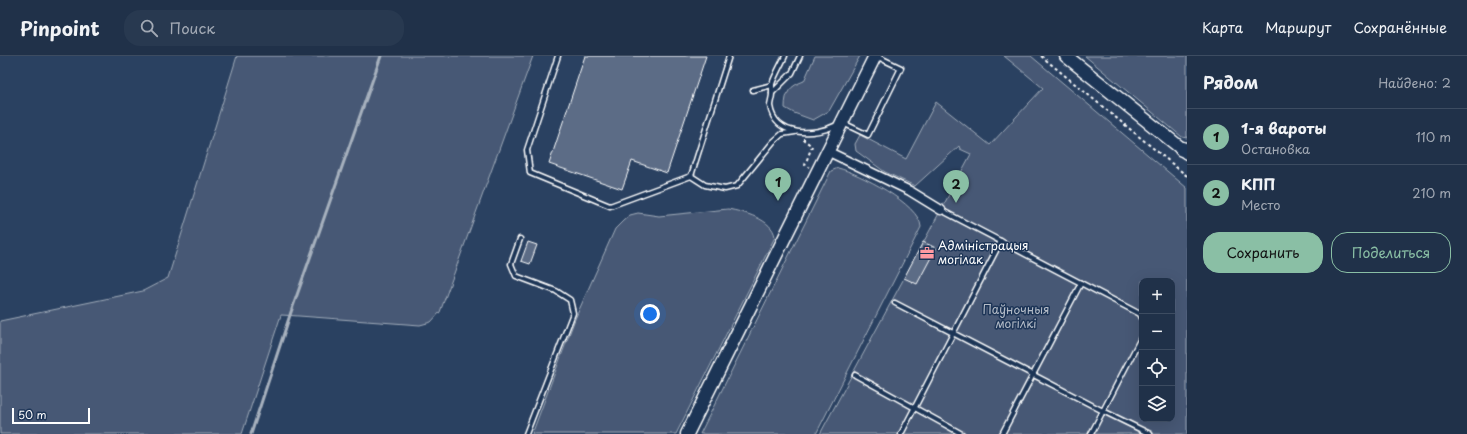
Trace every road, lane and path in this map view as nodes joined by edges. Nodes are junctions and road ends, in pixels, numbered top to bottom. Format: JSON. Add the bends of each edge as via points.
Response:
{"nodes":[{"id":1,"x":558,"y":56,"type":"edge"},
{"id":2,"x":729,"y":56,"type":"edge"},
{"id":3,"x":785,"y":56,"type":"edge"},
{"id":4,"x":800,"y":56,"type":"edge"},
{"id":5,"x":876,"y":56,"type":"edge"},
{"id":6,"x":1041,"y":56,"type":"edge"},
{"id":7,"x":1066,"y":56,"type":"edge"},
{"id":8,"x":772,"y":85,"type":"junction"},
{"id":9,"x":754,"y":90,"type":"dead end"},
{"id":10,"x":772,"y":93,"type":"junction"},
{"id":11,"x":842,"y":123,"type":"junction"},
{"id":12,"x":795,"y":132,"type":"junction"},
{"id":13,"x":1185,"y":150,"type":"edge"},
{"id":14,"x":827,"y":151,"type":"junction"},
{"id":15,"x":691,"y":176,"type":"junction"},
{"id":16,"x":1187,"y":176,"type":"edge"},
{"id":17,"x":941,"y":210,"type":"joint"},
{"id":18,"x":520,"y":239,"type":"dead end"},
{"id":19,"x":1001,"y":241,"type":"junction"},
{"id":20,"x":1081,"y":283,"type":"junction"},
{"id":21,"x":895,"y":303,"type":"dead end"},
{"id":22,"x":1140,"y":314,"type":"edge"},
{"id":23,"x":953,"y":334,"type":"junction"},
{"id":24,"x":1139,"y":342,"type":"edge"},
{"id":25,"x":855,"y":375,"type":"dead end"},
{"id":26,"x":1033,"y":375,"type":"junction"},
{"id":27,"x":915,"y":408,"type":"junction"},
{"id":28,"x":1103,"y":411,"type":"junction"},
{"id":29,"x":526,"y":434,"type":"edge"},
{"id":30,"x":688,"y":434,"type":"edge"},
{"id":31,"x":902,"y":434,"type":"edge"},
{"id":32,"x":962,"y":434,"type":"edge"},
{"id":33,"x":1002,"y":434,"type":"edge"},
{"id":34,"x":1092,"y":434,"type":"edge"},
{"id":35,"x":1150,"y":434,"type":"edge"}],
"edges":[{"from":1,"to":15,"type":"lane","via":[[527,150],[530,174],[610,206]]},
{"from":2,"to":15,"type":"lane"},
{"from":3,"to":8,"type":"lane"},
{"from":4,"to":10,"type":"lane","via":[[792,73]]},
{"from":5,"to":11,"type":"main road"},
{"from":5,"to":11,"type":"lane","via":[[900,68],[868,135]]},
{"from":6,"to":16,"type":"path"},
{"from":7,"to":13,"type":"main road"},
{"from":8,"to":9,"type":"lane"},
{"from":8,"to":10,"type":"lane"},
{"from":10,"to":12,"type":"lane","via":[[770,105],[777,121]]},
{"from":11,"to":12,"type":"lane","via":[[814,133]]},
{"from":11,"to":14,"type":"main road"},
{"from":12,"to":15,"type":"lane","via":[[782,134],[773,142],[737,186],[725,189],[705,185]]},
{"from":14,"to":17,"type":"street","via":[[910,191]]},
{"from":14,"to":30,"type":"main road"},
{"from":17,"to":19,"type":"lane"},
{"from":18,"to":29,"type":"lane","via":[[510,264],[516,276],[556,291],[570,300],[573,314]]},
{"from":19,"to":20,"type":"lane"},
{"from":19,"to":23,"type":"lane"},
{"from":20,"to":22,"type":"lane"},
{"from":20,"to":26,"type":"lane"},
{"from":21,"to":23,"type":"lane"},
{"from":23,"to":26,"type":"lane"},
{"from":23,"to":27,"type":"lane"},
{"from":24,"to":28,"type":"lane"},
{"from":25,"to":27,"type":"lane"},
{"from":26,"to":28,"type":"lane"},
{"from":26,"to":33,"type":"lane"},
{"from":27,"to":31,"type":"lane"},
{"from":27,"to":32,"type":"lane"},
{"from":28,"to":34,"type":"lane"},
{"from":28,"to":35,"type":"lane"}]}
